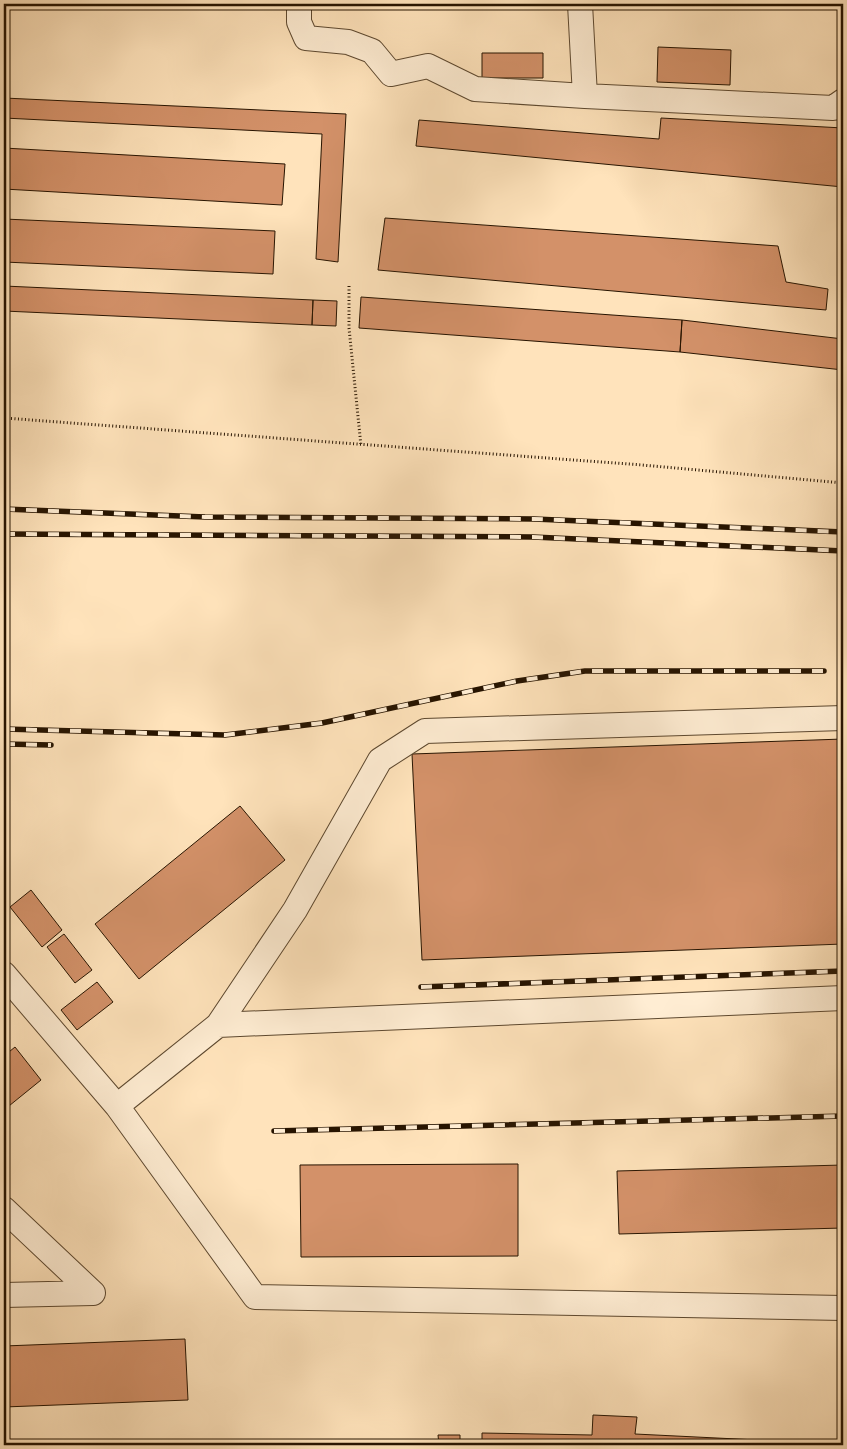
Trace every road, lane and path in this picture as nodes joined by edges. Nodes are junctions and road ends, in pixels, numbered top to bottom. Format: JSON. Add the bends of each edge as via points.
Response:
{"nodes":[{"id":1,"x":299,"y":4,"type":"edge"},
{"id":2,"x":580,"y":4,"type":"edge"},
{"id":3,"x":585,"y":96,"type":"junction"},
{"id":4,"x":843,"y":102,"type":"edge"},
{"id":5,"x":349,"y":286,"type":"dead end"},
{"id":6,"x":4,"y":418,"type":"edge"},
{"id":7,"x":361,"y":446,"type":"junction"},
{"id":8,"x":843,"y":483,"type":"edge"},
{"id":9,"x":843,"y":718,"type":"edge"},
{"id":10,"x":7,"y":983,"type":"edge"},
{"id":11,"x":843,"y":998,"type":"edge"},
{"id":12,"x":218,"y":1025,"type":"junction"},
{"id":13,"x":116,"y":1106,"type":"junction"},
{"id":14,"x":4,"y":1209,"type":"edge"},
{"id":15,"x":4,"y":1295,"type":"edge"},
{"id":16,"x":843,"y":1308,"type":"edge"}],
"edges":[{"from":1,"to":3,"type":"lane","via":[[299,22],[306,38],[348,42],[372,51],[391,74],[428,66],[475,89]]},
{"from":2,"to":3,"type":"lane"},
{"from":3,"to":4,"type":"lane","via":[[833,108]]},
{"from":5,"to":7,"type":"path","via":[[349,328]]},
{"from":6,"to":7,"type":"path"},
{"from":7,"to":8,"type":"path","via":[[642,465]]},
{"from":9,"to":12,"type":"lane","via":[[425,731],[380,760],[295,910]]},
{"from":10,"to":13,"type":"lane"},
{"from":11,"to":12,"type":"lane"},
{"from":12,"to":13,"type":"lane"},
{"from":13,"to":16,"type":"lane","via":[[255,1297]]},
{"from":14,"to":15,"type":"lane","via":[[93,1293]]}]}
